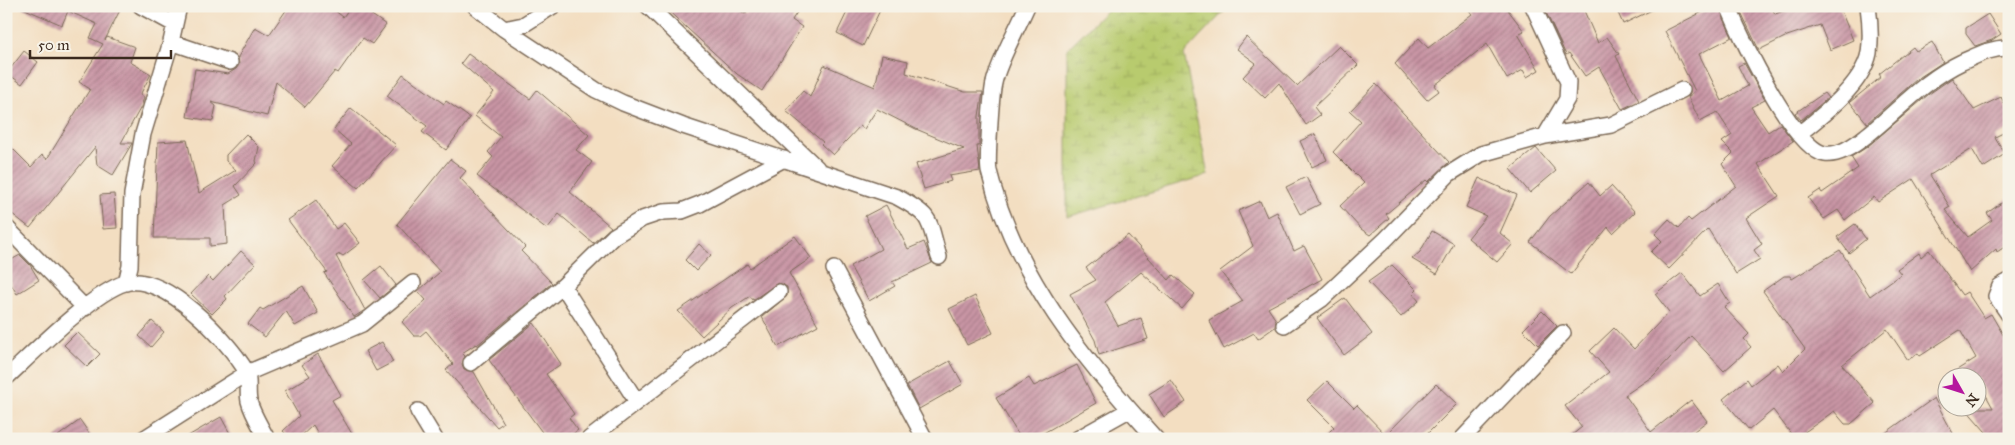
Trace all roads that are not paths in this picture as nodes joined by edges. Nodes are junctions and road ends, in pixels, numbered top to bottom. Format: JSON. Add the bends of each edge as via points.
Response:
{"nodes":[{"id":1,"x":141,"y":6,"type":"edge"},
{"id":2,"x":179,"y":6,"type":"edge"},
{"id":3,"x":474,"y":6,"type":"edge"},
{"id":4,"x":553,"y":6,"type":"edge"},
{"id":5,"x":648,"y":6,"type":"edge"},
{"id":6,"x":1027,"y":6,"type":"edge"},
{"id":7,"x":1533,"y":6,"type":"edge"},
{"id":8,"x":1728,"y":6,"type":"edge"},
{"id":9,"x":1868,"y":6,"type":"edge"},
{"id":10,"x":174,"y":24,"type":"junction"},
{"id":11,"x":504,"y":29,"type":"junction"},
{"id":12,"x":171,"y":42,"type":"junction"},
{"id":13,"x":2009,"y":48,"type":"edge"},
{"id":14,"x":230,"y":62,"type":"dead end"},
{"id":15,"x":1682,"y":90,"type":"dead end"},
{"id":16,"x":1800,"y":134,"type":"junction"},
{"id":17,"x":1544,"y":136,"type":"junction"},
{"id":18,"x":784,"y":159,"type":"junction"},
{"id":19,"x":822,"y":172,"type":"junction"},
{"id":20,"x":6,"y":227,"type":"edge"},
{"id":21,"x":940,"y":257,"type":"dead end"},
{"id":22,"x":834,"y":268,"type":"dead end"},
{"id":23,"x":2009,"y":281,"type":"edge"},
{"id":24,"x":126,"y":283,"type":"junction"},
{"id":25,"x":413,"y":283,"type":"dead end"},
{"id":26,"x":563,"y":286,"type":"junction"},
{"id":27,"x":779,"y":292,"type":"dead end"},
{"id":28,"x":85,"y":308,"type":"junction"},
{"id":29,"x":2009,"y":315,"type":"edge"},
{"id":30,"x":1284,"y":325,"type":"dead end"},
{"id":31,"x":1563,"y":333,"type":"dead end"},
{"id":32,"x":471,"y":363,"type":"dead end"},
{"id":33,"x":247,"y":373,"type":"junction"},
{"id":34,"x":6,"y":378,"type":"edge"},
{"id":35,"x":637,"y":402,"type":"junction"},
{"id":36,"x":1129,"y":410,"type":"junction"},
{"id":37,"x":418,"y":412,"type":"dead end"},
{"id":38,"x":143,"y":439,"type":"edge"},
{"id":39,"x":267,"y":439,"type":"edge"},
{"id":40,"x":435,"y":439,"type":"edge"},
{"id":41,"x":589,"y":439,"type":"edge"},
{"id":42,"x":925,"y":439,"type":"edge"},
{"id":43,"x":1077,"y":439,"type":"edge"},
{"id":44,"x":1156,"y":439,"type":"edge"},
{"id":45,"x":1462,"y":439,"type":"edge"}],
"edges":[{"from":1,"to":10,"type":"street"},
{"from":2,"to":10,"type":"street"},
{"from":3,"to":11,"type":"street"},
{"from":4,"to":11,"type":"street","via":[[523,25]]},
{"from":5,"to":19,"type":"street"},
{"from":6,"to":36,"type":"street","via":[[994,83],[988,169],[1007,224],[1043,298]]},
{"from":7,"to":17,"type":"street","via":[[1568,82],[1567,99]]},
{"from":8,"to":16,"type":"street","via":[[1747,50]]},
{"from":9,"to":16,"type":"street","via":[[1869,53],[1856,78],[1836,105]]},
{"from":10,"to":12,"type":"street"},
{"from":11,"to":18,"type":"street","via":[[596,90],[624,103]]},
{"from":12,"to":14,"type":"street"},
{"from":12,"to":24,"type":"street","via":[[143,134],[132,194]]},
{"from":13,"to":16,"type":"street","via":[[1984,52],[1942,72],[1863,138],[1840,152],[1824,154],[1814,150]]},
{"from":15,"to":17,"type":"street","via":[[1611,125]]},
{"from":17,"to":30,"type":"street","via":[[1481,154],[1449,174],[1322,298]]},
{"from":18,"to":19,"type":"street"},
{"from":18,"to":26,"type":"street","via":[[700,204],[642,219],[614,236]]},
{"from":19,"to":21,"type":"street","via":[[897,197],[920,210],[928,217]]},
{"from":20,"to":28,"type":"street"},
{"from":22,"to":42,"type":"street"},
{"from":23,"to":29,"type":"street","via":[[2000,286],[1996,296]]},
{"from":24,"to":28,"type":"street","via":[[99,296]]},
{"from":24,"to":33,"type":"street","via":[[146,284],[184,304],[207,322],[229,346]]},
{"from":25,"to":33,"type":"street","via":[[362,324]]},
{"from":26,"to":32,"type":"street"},
{"from":26,"to":35,"type":"street"},
{"from":27,"to":35,"type":"street"},
{"from":28,"to":34,"type":"street"},
{"from":31,"to":45,"type":"street"},
{"from":33,"to":38,"type":"street"},
{"from":33,"to":39,"type":"street","via":[[249,401]]},
{"from":35,"to":41,"type":"street"},
{"from":36,"to":43,"type":"street"},
{"from":36,"to":44,"type":"street"},
{"from":37,"to":40,"type":"street"}]}
